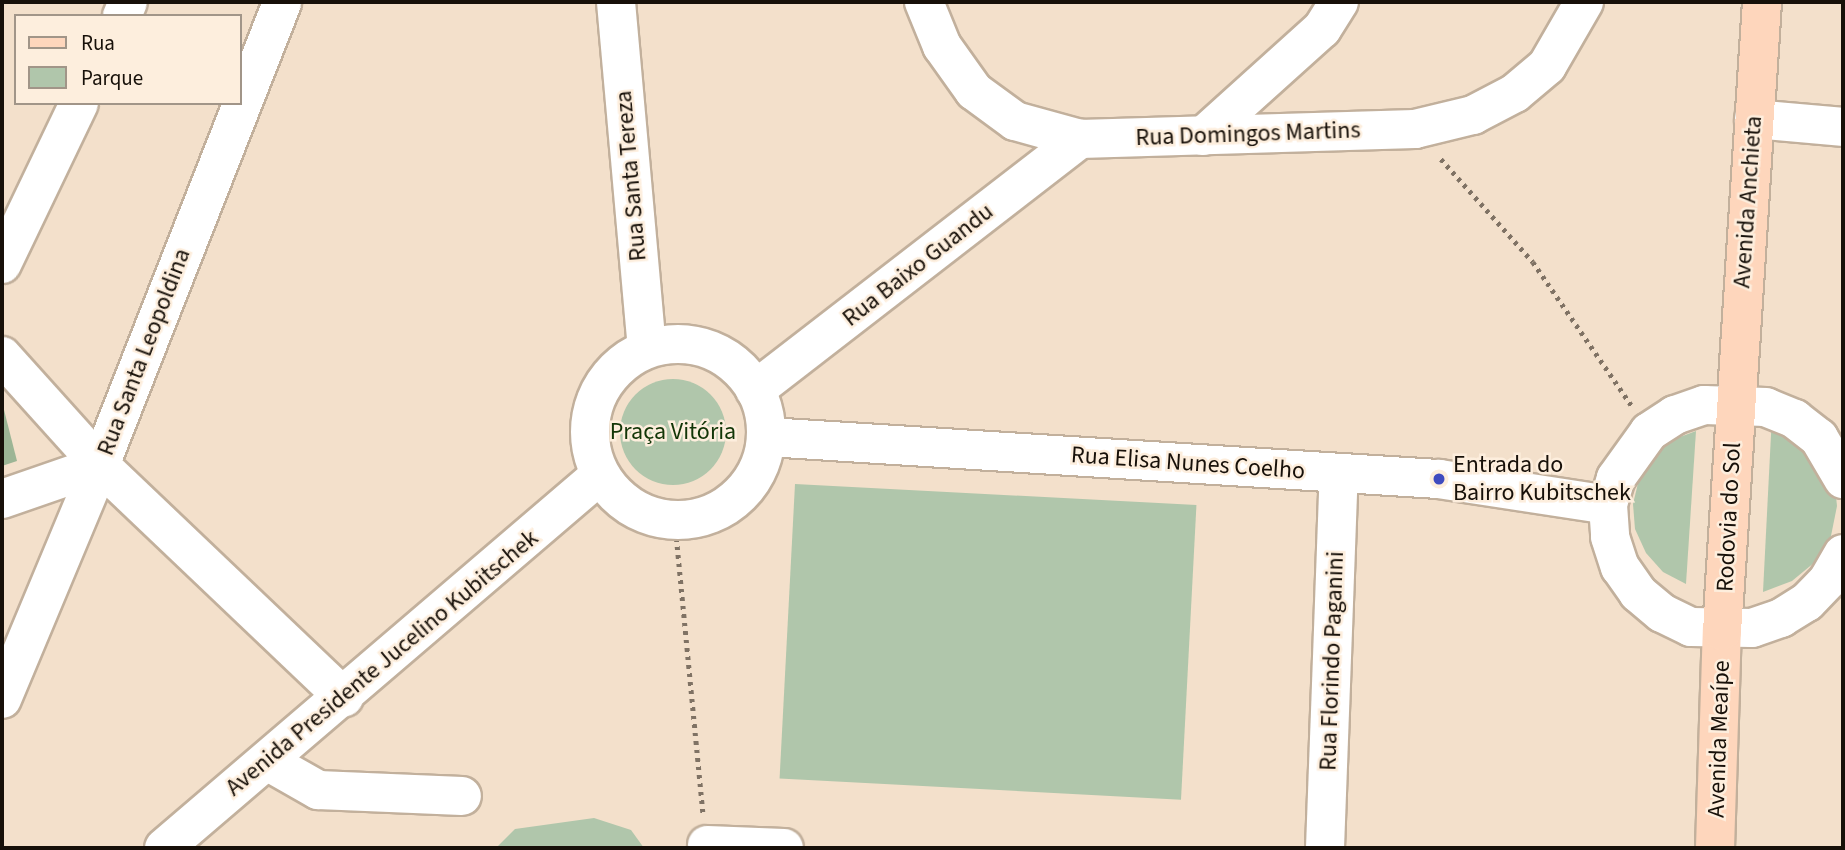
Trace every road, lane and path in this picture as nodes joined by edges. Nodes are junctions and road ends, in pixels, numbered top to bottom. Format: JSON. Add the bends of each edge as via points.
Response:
{"nodes":[{"id":1,"x":282,"y":2,"type":"edge"},
{"id":2,"x":616,"y":2,"type":"edge"},
{"id":3,"x":924,"y":2,"type":"edge"},
{"id":4,"x":1339,"y":2,"type":"edge"},
{"id":5,"x":1584,"y":2,"type":"edge"},
{"id":6,"x":1762,"y":2,"type":"edge"},
{"id":7,"x":242,"y":104,"type":"edge"},
{"id":8,"x":78,"y":105,"type":"edge"},
{"id":9,"x":242,"y":105,"type":"edge"},
{"id":10,"x":1754,"y":119,"type":"junction"},
{"id":11,"x":1843,"y":127,"type":"edge"},
{"id":12,"x":1415,"y":129,"type":"junction"},
{"id":13,"x":1203,"y":136,"type":"junction"},
{"id":14,"x":1080,"y":139,"type":"junction"},
{"id":15,"x":2,"y":264,"type":"edge"},
{"id":16,"x":647,"y":349,"type":"junction"},
{"id":17,"x":2,"y":356,"type":"edge"},
{"id":18,"x":755,"y":390,"type":"junction"},
{"id":19,"x":1735,"y":403,"type":"junction"},
{"id":20,"x":1649,"y":432,"type":"junction"},
{"id":21,"x":767,"y":437,"type":"junction"},
{"id":22,"x":100,"y":465,"type":"junction"},
{"id":23,"x":1339,"y":473,"type":"junction"},
{"id":24,"x":600,"y":475,"type":"junction"},
{"id":25,"x":1843,"y":479,"type":"edge"},
{"id":26,"x":2,"y":499,"type":"edge"},
{"id":27,"x":1608,"y":505,"type":"junction"},
{"id":28,"x":674,"y":521,"type":"junction"},
{"id":29,"x":1843,"y":554,"type":"edge"},
{"id":30,"x":1722,"y":631,"type":"junction"},
{"id":31,"x":344,"y":697,"type":"junction"},
{"id":32,"x":2,"y":699,"type":"edge"},
{"id":33,"x":267,"y":761,"type":"junction"},
{"id":34,"x":462,"y":796,"type":"dead end"},
{"id":35,"x":707,"y":845,"type":"joint"},
{"id":36,"x":164,"y":848,"type":"edge"},
{"id":37,"x":784,"y":848,"type":"edge"},
{"id":38,"x":1325,"y":848,"type":"edge"},
{"id":39,"x":1715,"y":848,"type":"edge"}],
"edges":[{"from":1,"to":7,"type":"street","name":"Rua Santa Leopoldina"},
{"from":2,"to":16,"type":"street","name":"Rua Santa Tereza"},
{"from":3,"to":14,"type":"street","name":"Rua Domingos Martins","via":[[942,46],[974,91],[1015,121]]},
{"from":4,"to":13,"type":"street","via":[[1322,29]]},
{"from":5,"to":12,"type":"street","name":"Rua Domingos Martins","via":[[1547,66],[1515,93],[1473,115]]},
{"from":6,"to":10,"type":"main road","name":"Avenida Anchieta"},
{"from":8,"to":15,"type":"street"},
{"from":9,"to":22,"type":"street","name":"Rua Santa Leopoldina"},
{"from":10,"to":11,"type":"street"},
{"from":10,"to":19,"type":"main road","name":"Avenida Anchieta"},
{"from":12,"to":13,"type":"street","name":"Rua Domingos Martins"},
{"from":12,"to":20,"type":"path","via":[[1533,262]]},
{"from":13,"to":14,"type":"street","name":"Rua Domingos Martins"},
{"from":14,"to":18,"type":"street","name":"Rua Baixo Guandu"},
{"from":16,"to":18,"type":"street","via":[[674,344],[702,347],[728,359]]},
{"from":16,"to":24,"type":"street","via":[[621,365],[601,388],[590,416],[590,446]]},
{"from":17,"to":22,"type":"street"},
{"from":18,"to":21,"type":"street"},
{"from":19,"to":20,"type":"street","via":[[1704,405],[1675,415]]},
{"from":19,"to":25,"type":"street","via":[[1766,407],[1795,419],[1819,438]]},
{"from":19,"to":30,"type":"main road","name":"Rodovia do Sol"},
{"from":20,"to":27,"type":"street","via":[[1616,478]]},
{"from":21,"to":23,"type":"street","name":"Rua Elisa Nunes Coelho"},
{"from":21,"to":28,"type":"street","via":[[761,464],[747,488],[727,506],[702,518]]},
{"from":22,"to":26,"type":"street"},
{"from":22,"to":31,"type":"street"},
{"from":22,"to":32,"type":"street","name":"Rua Santa Leopoldina"},
{"from":23,"to":27,"type":"street","name":"Rua Elisa Nunes Coelho","via":[[1439,479]]},
{"from":23,"to":38,"type":"street","name":"Rua Florindo Paganini"},
{"from":24,"to":28,"type":"street","via":[[618,499],[644,515]]},
{"from":24,"to":31,"type":"street","name":"Avenida Presidente Jucelino Kubitschek"},
{"from":27,"to":30,"type":"street","via":[[1617,557],[1638,593],[1662,613],[1691,627]]},
{"from":28,"to":35,"type":"path"},
{"from":29,"to":30,"type":"street","via":[[1828,580],[1807,602],[1782,618]]},
{"from":30,"to":39,"type":"main road","name":"Avenida Meaípe"},
{"from":31,"to":33,"type":"street","name":"Avenida Presidente Jucelino Kubitschek"},
{"from":33,"to":34,"type":"street","via":[[318,790]]},
{"from":33,"to":36,"type":"street","name":"Avenida Presidente Jucelino Kubitschek"},
{"from":35,"to":37,"type":"street"}]}
